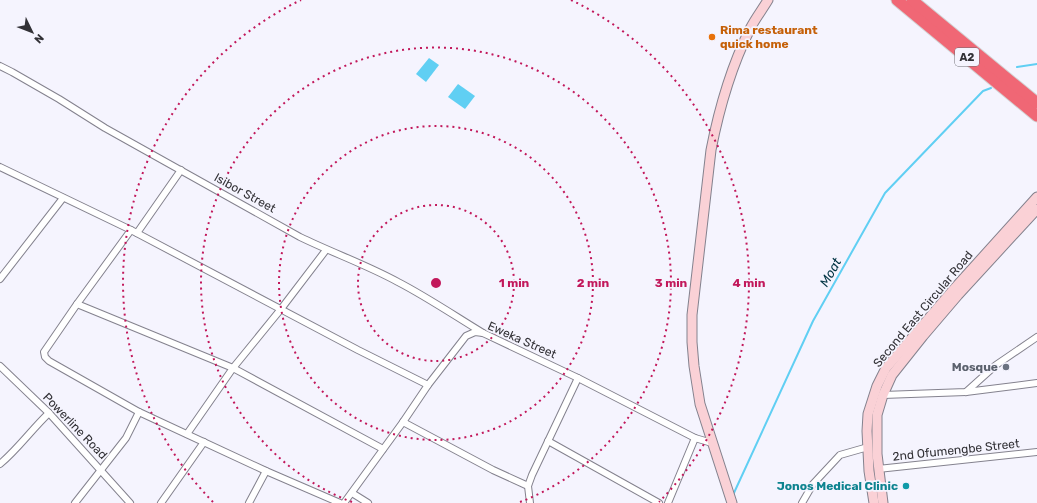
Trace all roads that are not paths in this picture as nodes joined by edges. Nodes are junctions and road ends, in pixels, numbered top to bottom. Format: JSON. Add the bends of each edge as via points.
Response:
{"nodes":[{"id":1,"x":768,"y":0,"type":"edge"},
{"id":2,"x":896,"y":0,"type":"edge"},
{"id":3,"x":912,"y":0,"type":"edge"},
{"id":4,"x":0,"y":66,"type":"edge"},
{"id":5,"x":1037,"y":103,"type":"edge"},
{"id":6,"x":1037,"y":116,"type":"edge"},
{"id":7,"x":0,"y":168,"type":"edge"},
{"id":8,"x":181,"y":170,"type":"junction"},
{"id":9,"x":1037,"y":197,"type":"edge"},
{"id":10,"x":63,"y":198,"type":"junction"},
{"id":11,"x":1037,"y":209,"type":"edge"},
{"id":12,"x":134,"y":232,"type":"junction"},
{"id":13,"x":326,"y":250,"type":"junction"},
{"id":14,"x":0,"y":279,"type":"edge"},
{"id":15,"x":77,"y":304,"type":"junction"},
{"id":16,"x":281,"y":309,"type":"junction"},
{"id":17,"x":483,"y":333,"type":"junction"},
{"id":18,"x":1037,"y":337,"type":"edge"},
{"id":19,"x":0,"y":367,"type":"edge"},
{"id":20,"x":233,"y":368,"type":"junction"},
{"id":21,"x":578,"y":378,"type":"junction"},
{"id":22,"x":1037,"y":383,"type":"edge"},
{"id":23,"x":428,"y":385,"type":"junction"},
{"id":24,"x":966,"y":392,"type":"junction"},
{"id":25,"x":883,"y":395,"type":"junction"},
{"id":26,"x":139,"y":412,"type":"junction"},
{"id":27,"x":49,"y":413,"type":"junction"},
{"id":28,"x":403,"y":422,"type":"junction"},
{"id":29,"x":187,"y":434,"type":"junction"},
{"id":30,"x":695,"y":438,"type":"junction"},
{"id":31,"x":548,"y":441,"type":"junction"},
{"id":32,"x":204,"y":442,"type":"junction"},
{"id":33,"x":712,"y":443,"type":"junction"},
{"id":34,"x":868,"y":447,"type":"junction"},
{"id":35,"x":383,"y":449,"type":"junction"},
{"id":36,"x":1037,"y":452,"type":"edge"},
{"id":37,"x":0,"y":464,"type":"edge"},
{"id":38,"x":878,"y":469,"type":"junction"},
{"id":39,"x":101,"y":470,"type":"junction"},
{"id":40,"x":266,"y":471,"type":"junction"},
{"id":41,"x":528,"y":486,"type":"junction"},
{"id":42,"x":352,"y":493,"type":"junction"},
{"id":43,"x":75,"y":503,"type":"edge"},
{"id":44,"x":130,"y":503,"type":"edge"},
{"id":45,"x":161,"y":503,"type":"edge"},
{"id":46,"x":249,"y":503,"type":"edge"},
{"id":47,"x":340,"y":503,"type":"edge"},
{"id":48,"x":344,"y":503,"type":"edge"},
{"id":49,"x":368,"y":503,"type":"edge"},
{"id":50,"x":530,"y":503,"type":"edge"},
{"id":51,"x":659,"y":503,"type":"edge"},
{"id":52,"x":668,"y":503,"type":"edge"},
{"id":53,"x":732,"y":503,"type":"edge"},
{"id":54,"x":802,"y":503,"type":"edge"},
{"id":55,"x":874,"y":503,"type":"edge"},
{"id":56,"x":882,"y":503,"type":"edge"}],
"edges":[{"from":1,"to":33,"type":"main road","via":[[750,28],[729,79],[711,150],[692,322],[700,404]]},
{"from":2,"to":6,"type":"highway","number":"A2"},
{"from":3,"to":5,"type":"highway","number":"A2"},
{"from":4,"to":8,"type":"street","name":"Isibor Street"},
{"from":7,"to":10,"type":"street"},
{"from":8,"to":12,"type":"street"},
{"from":8,"to":13,"type":"street","name":"Isibor Street"},
{"from":9,"to":34,"type":"main road","name":"Second East Circular Road","via":[[886,368],[868,414]]},
{"from":10,"to":12,"type":"street"},
{"from":10,"to":14,"type":"street"},
{"from":11,"to":25,"type":"main road","name":"Second East Circular Road","via":[[923,336],[892,375]]},
{"from":12,"to":15,"type":"street"},
{"from":12,"to":16,"type":"street"},
{"from":13,"to":16,"type":"street"},
{"from":13,"to":17,"type":"street","name":"Isibor Street","via":[[400,282]]},
{"from":15,"to":20,"type":"street"},
{"from":15,"to":26,"type":"street","via":[[44,352],[45,357]]},
{"from":16,"to":20,"type":"street"},
{"from":16,"to":23,"type":"street"},
{"from":17,"to":21,"type":"street","name":"Eweka Street"},
{"from":17,"to":23,"type":"street","name":"Eweka Street","via":[[475,332],[466,336]]},
{"from":18,"to":24,"type":"street","via":[[996,365]]},
{"from":19,"to":27,"type":"street","name":"Powerline Road"},
{"from":20,"to":29,"type":"street"},
{"from":20,"to":35,"type":"street"},
{"from":21,"to":30,"type":"street","name":"Eweka Street"},
{"from":21,"to":31,"type":"street"},
{"from":22,"to":24,"type":"street"},
{"from":23,"to":28,"type":"street","name":"Eweka Street"},
{"from":24,"to":25,"type":"street"},
{"from":25,"to":38,"type":"main road","name":"Second East Circular Road","via":[[876,438]]},
{"from":26,"to":29,"type":"street"},
{"from":26,"to":39,"type":"street","via":[[126,438]]},
{"from":27,"to":37,"type":"street"},
{"from":27,"to":39,"type":"street","name":"Powerline Road"},
{"from":28,"to":35,"type":"street","name":"Eweka Street"},
{"from":28,"to":41,"type":"street"},
{"from":29,"to":32,"type":"street"},
{"from":30,"to":33,"type":"street","name":"Eweka Street"},
{"from":30,"to":52,"type":"street"},
{"from":31,"to":41,"type":"street"},
{"from":31,"to":51,"type":"street"},
{"from":32,"to":40,"type":"street"},
{"from":32,"to":45,"type":"street"},
{"from":33,"to":53,"type":"main road"},
{"from":34,"to":54,"type":"street","via":[[840,455],[813,484]]},
{"from":34,"to":55,"type":"main road","name":"Second East Circular Road"},
{"from":35,"to":42,"type":"street","name":"Eweka Street"},
{"from":36,"to":38,"type":"street","name":"2nd Ofumengbe Street"},
{"from":38,"to":56,"type":"main road","name":"Second East Circular Road"},
{"from":39,"to":43,"type":"street"},
{"from":39,"to":44,"type":"street","name":"Powerline Road"},
{"from":40,"to":46,"type":"street"},
{"from":40,"to":47,"type":"street"},
{"from":41,"to":50,"type":"street"},
{"from":42,"to":48,"type":"street","name":"Eweka Street"},
{"from":42,"to":49,"type":"street"}]}
